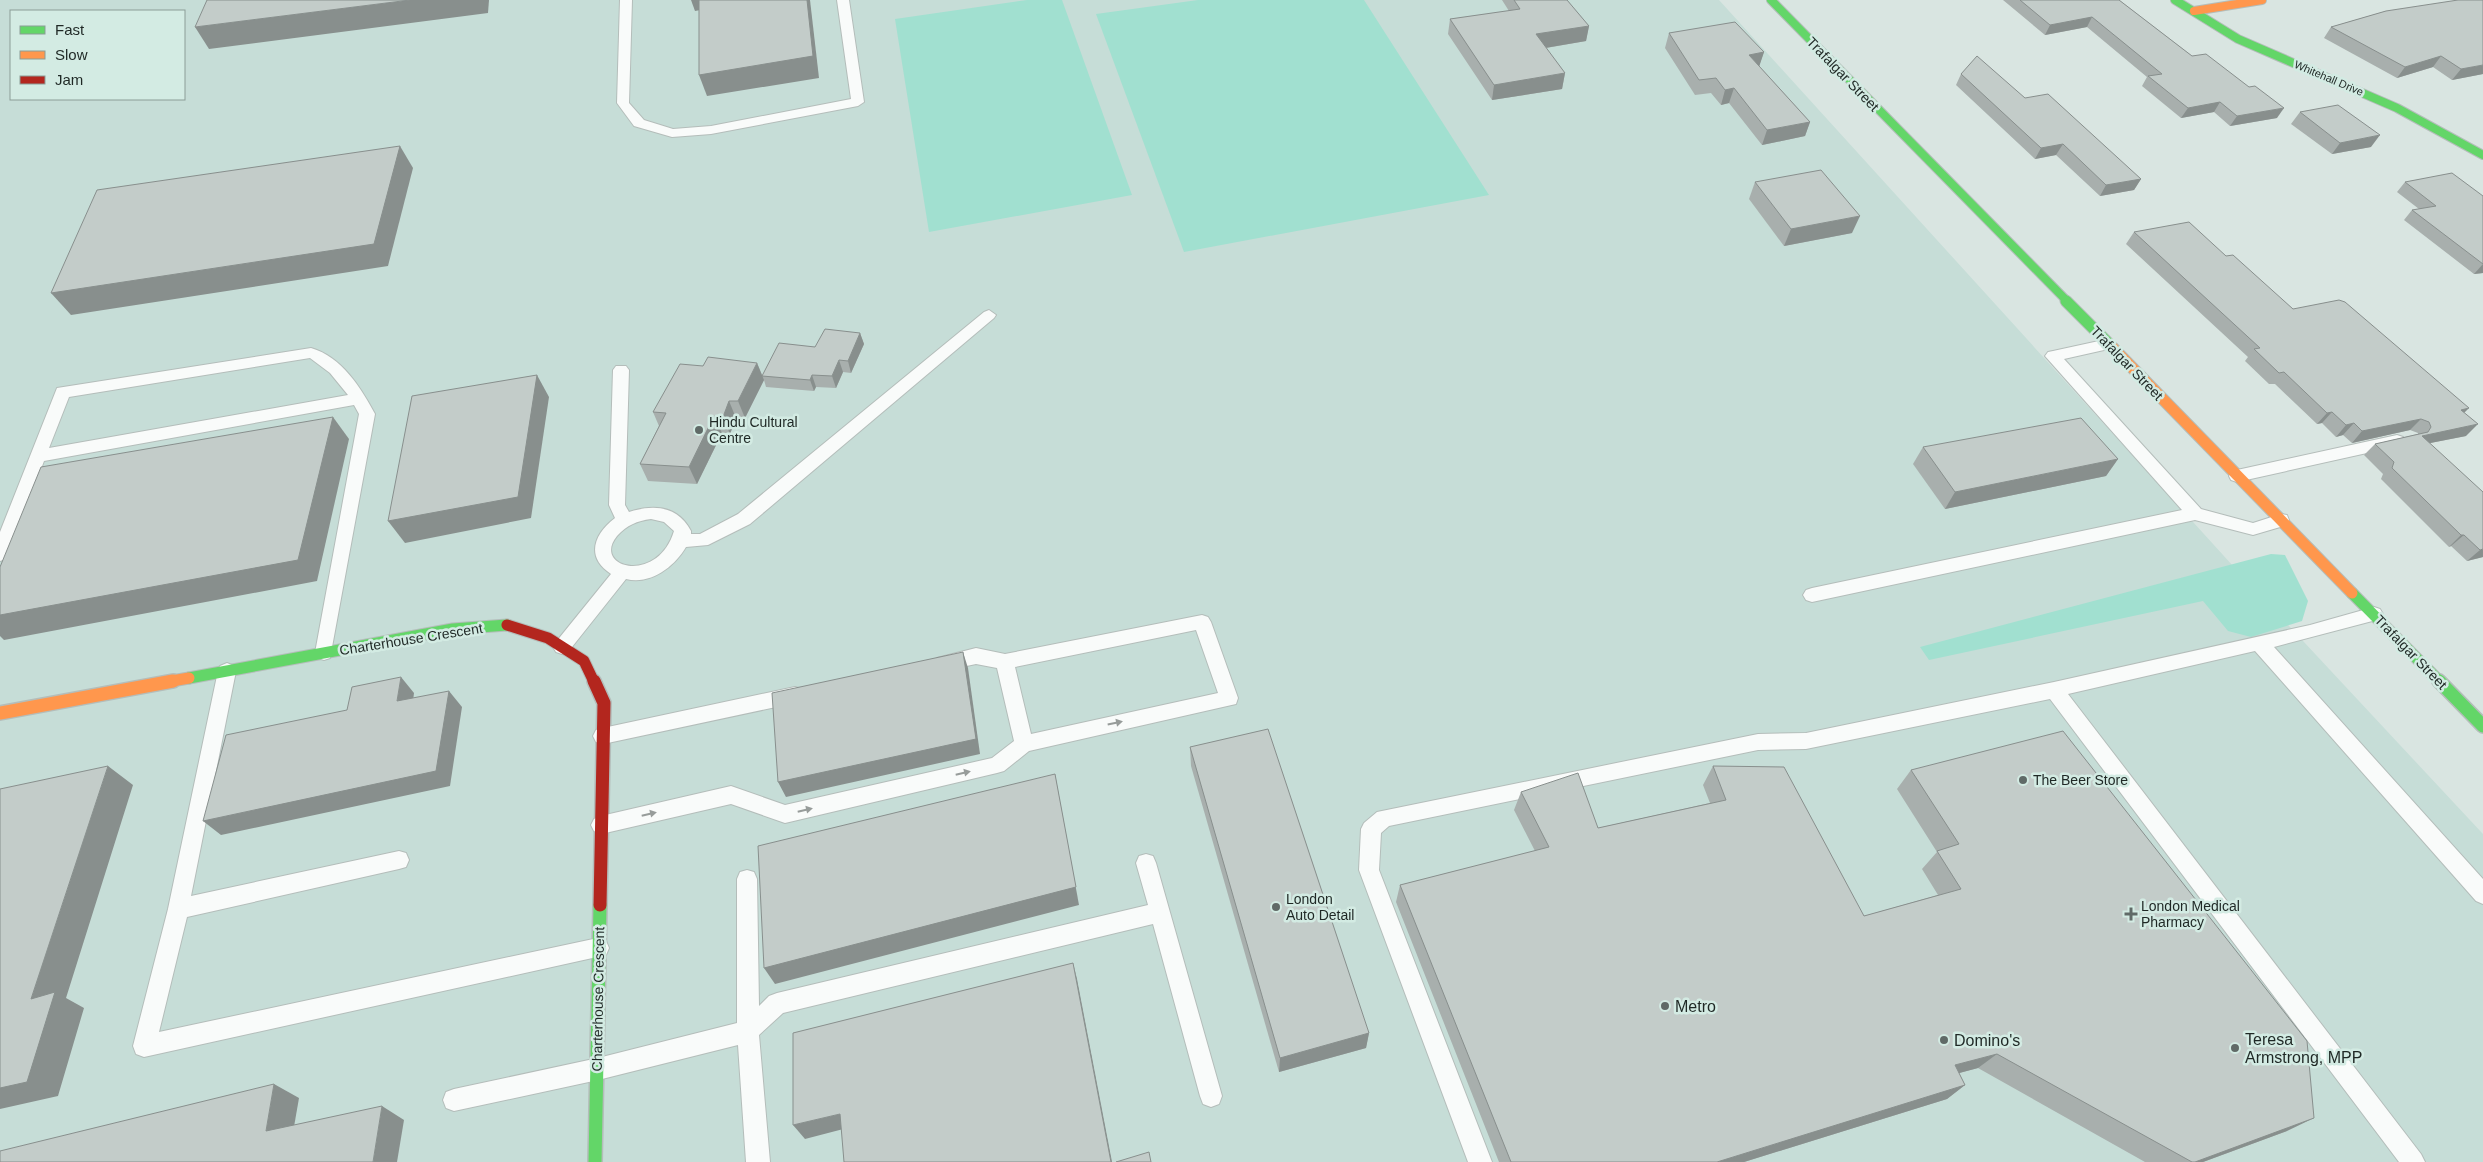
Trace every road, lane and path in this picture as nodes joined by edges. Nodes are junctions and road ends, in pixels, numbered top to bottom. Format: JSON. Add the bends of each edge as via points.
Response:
{"nodes":[{"id":1,"x":626,"y":0,"type":"edge"},
{"id":2,"x":843,"y":0,"type":"edge"},
{"id":3,"x":1771,"y":0,"type":"edge"},
{"id":4,"x":2175,"y":0,"type":"edge"},
{"id":5,"x":2262,"y":0,"type":"edge"},
{"id":6,"x":2194,"y":11,"type":"junction"},
{"id":7,"x":2483,"y":155,"type":"edge"},
{"id":8,"x":989,"y":315,"type":"dead end"},
{"id":9,"x":2108,"y":344,"type":"junction"},
{"id":10,"x":621,"y":370,"type":"dead end"},
{"id":11,"x":359,"y":399,"type":"junction"},
{"id":12,"x":2410,"y":438,"type":"edge"},
{"id":13,"x":37,"y":456,"type":"junction"},
{"id":14,"x":2237,"y":476,"type":"junction"},
{"id":15,"x":2195,"y":514,"type":"junction"},
{"id":16,"x":625,"y":520,"type":"junction"},
{"id":17,"x":2281,"y":520,"type":"junction"},
{"id":18,"x":681,"y":541,"type":"junction"},
{"id":19,"x":0,"y":554,"type":"edge"},
{"id":20,"x":623,"y":571,"type":"junction"},
{"id":21,"x":1812,"y":595,"type":"dead end"},
{"id":22,"x":2374,"y":614,"type":"junction"},
{"id":23,"x":2259,"y":643,"type":"junction"},
{"id":24,"x":562,"y":647,"type":"junction"},
{"id":25,"x":324,"y":653,"type":"junction"},
{"id":26,"x":1005,"y":662,"type":"junction"},
{"id":27,"x":928,"y":666,"type":"edge"},
{"id":28,"x":227,"y":671,"type":"junction"},
{"id":29,"x":2054,"y":690,"type":"junction"},
{"id":30,"x":814,"y":691,"type":"edge"},
{"id":31,"x":0,"y":713,"type":"edge"},
{"id":32,"x":2483,"y":726,"type":"edge"},
{"id":33,"x":603,"y":736,"type":"junction"},
{"id":34,"x":1024,"y":744,"type":"junction"},
{"id":35,"x":601,"y":825,"type":"junction"},
{"id":36,"x":399,"y":860,"type":"dead end"},
{"id":37,"x":1146,"y":862,"type":"dead end"},
{"id":38,"x":747,"y":880,"type":"dead end"},
{"id":39,"x":2483,"y":894,"type":"edge"},
{"id":40,"x":178,"y":910,"type":"junction"},
{"id":41,"x":1160,"y":912,"type":"junction"},
{"id":42,"x":598,"y":948,"type":"junction"},
{"id":43,"x":748,"y":1031,"type":"junction"},
{"id":44,"x":598,"y":1069,"type":"junction"},
{"id":45,"x":1212,"y":1096,"type":"dead end"},
{"id":46,"x":454,"y":1100,"type":"dead end"},
{"id":47,"x":595,"y":1162,"type":"edge"},
{"id":48,"x":758,"y":1162,"type":"edge"},
{"id":49,"x":1480,"y":1162,"type":"edge"},
{"id":50,"x":2413,"y":1162,"type":"edge"}],
"edges":[{"from":1,"to":2,"type":"lane","via":[[623,103],[639,123],[672,133],[711,130],[858,102]]},
{"from":3,"to":9,"type":"street","name":"Trafalgar Street"},
{"from":4,"to":6,"type":"street","name":"Whitehall Drive"},
{"from":5,"to":6,"type":"street"},
{"from":6,"to":7,"type":"street","name":"Whitehall Drive","via":[[2244,42],[2394,106]]},
{"from":8,"to":18,"type":"lane","via":[[744,519],[702,540]]},
{"from":9,"to":14,"type":"street","name":"Trafalgar Street"},
{"from":9,"to":15,"type":"lane","via":[[2053,356]]},
{"from":10,"to":16,"type":"lane","via":[[617,505]]},
{"from":11,"to":13,"type":"lane"},
{"from":11,"to":13,"type":"lane","via":[[321,355],[311,353],[63,392]]},
{"from":11,"to":25,"type":"lane","via":[[367,414]]},
{"from":12,"to":14,"type":"lane"},
{"from":13,"to":19,"type":"lane"},
{"from":14,"to":17,"type":"street","name":"Trafalgar Street"},
{"from":15,"to":17,"type":"lane","via":[[2253,530]]},
{"from":15,"to":21,"type":"lane"},
{"from":16,"to":18,"type":"lane","via":[[651,513],[668,516],[679,524],[683,532]]},
{"from":16,"to":20,"type":"lane","via":[[603,545],[607,563]]},
{"from":17,"to":22,"type":"street","name":"Trafalgar Street"},
{"from":18,"to":20,"type":"lane","via":[[668,561],[655,568],[641,572]]},
{"from":20,"to":24,"type":"lane"},
{"from":22,"to":23,"type":"lane"},
{"from":22,"to":32,"type":"street","name":"Trafalgar Street"},
{"from":23,"to":29,"type":"lane"},
{"from":23,"to":39,"type":"lane"},
{"from":24,"to":25,"type":"street","name":"Charterhouse Crescent","via":[[548,638],[508,625],[453,629]]},
{"from":24,"to":33,"type":"street","name":"Charterhouse Crescent","via":[[584,661],[604,703]]},
{"from":25,"to":28,"type":"street","name":"Charterhouse Crescent"},
{"from":26,"to":27,"type":"lane","via":[[976,656]]},
{"from":26,"to":34,"type":"lane"},
{"from":34,"to":26,"type":"lane","one_way":true,"via":[[1230,698],[1202,622]]},
{"from":28,"to":31,"type":"street","name":"Charterhouse Crescent"},
{"from":28,"to":40,"type":"lane"},
{"from":29,"to":49,"type":"lane","via":[[1806,741],[1758,742],[1384,818],[1371,829],[1369,870]]},
{"from":29,"to":50,"type":"lane"},
{"from":30,"to":33,"type":"lane"},
{"from":33,"to":35,"type":"street","name":"Charterhouse Crescent"},
{"from":35,"to":34,"type":"lane","one_way":true,"via":[[731,795],[785,814],[997,765]]},
{"from":35,"to":42,"type":"street","name":"Charterhouse Crescent"},
{"from":36,"to":40,"type":"lane"},
{"from":37,"to":41,"type":"lane"},
{"from":38,"to":43,"type":"lane"},
{"from":40,"to":42,"type":"lane","via":[[144,1046]]},
{"from":41,"to":43,"type":"lane","via":[[777,1004]]},
{"from":41,"to":45,"type":"lane"},
{"from":42,"to":44,"type":"street","name":"Charterhouse Crescent"},
{"from":43,"to":44,"type":"lane"},
{"from":43,"to":48,"type":"lane"},
{"from":44,"to":46,"type":"lane"},
{"from":44,"to":47,"type":"street","name":"Charterhouse Crescent"}]}
